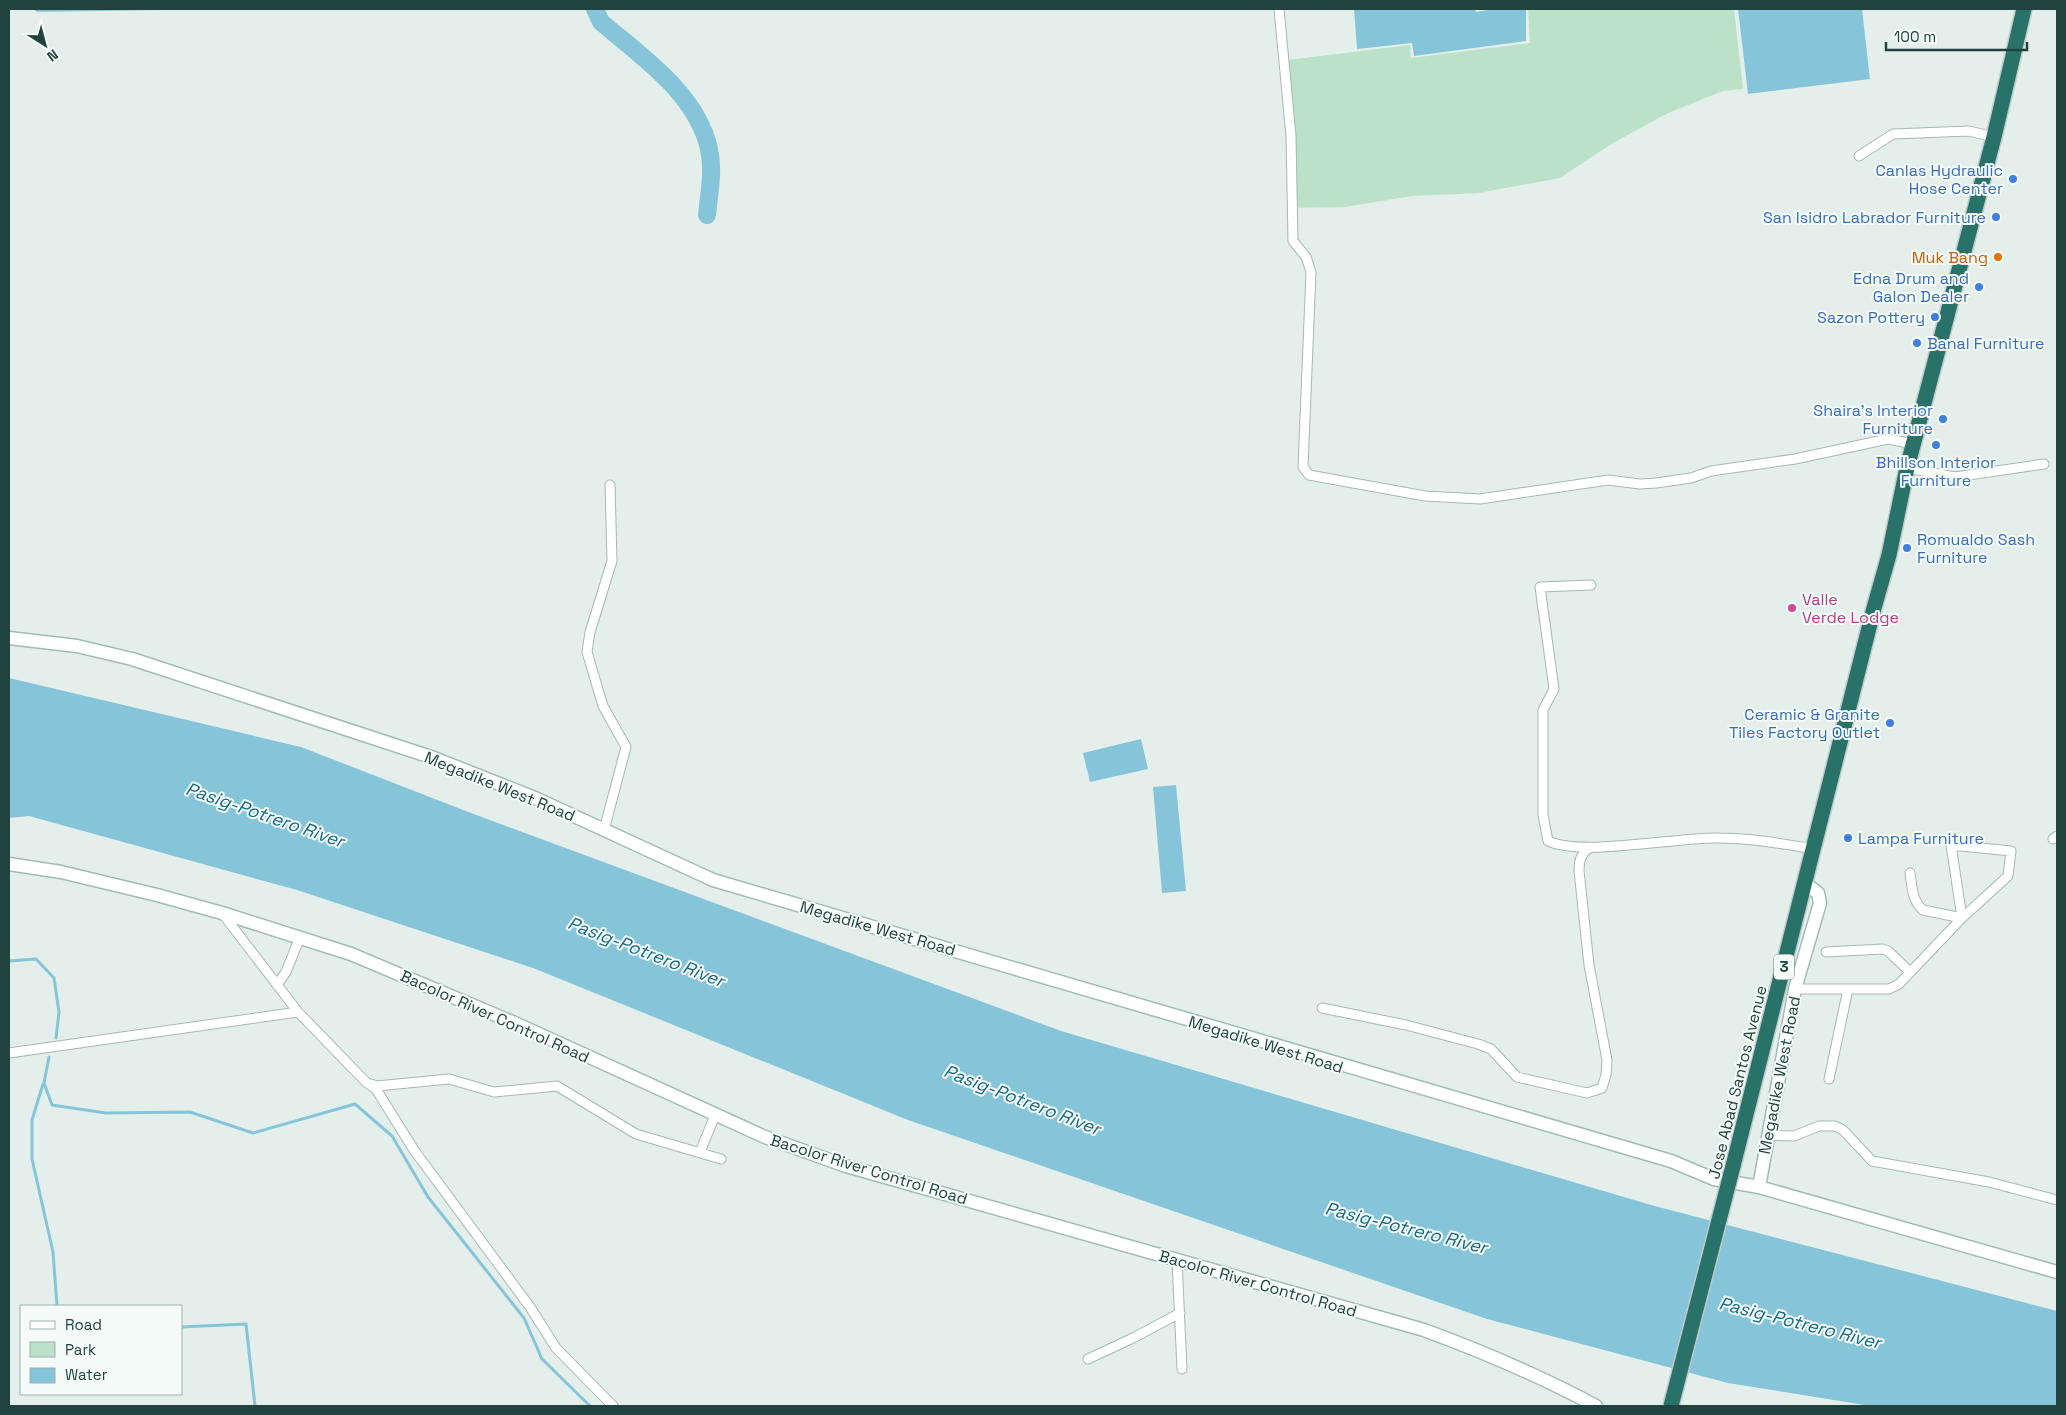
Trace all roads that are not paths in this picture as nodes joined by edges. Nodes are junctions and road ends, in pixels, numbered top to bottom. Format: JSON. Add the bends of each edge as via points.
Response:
{"nodes":[{"id":1,"x":1279,"y":9,"type":"edge"},
{"id":2,"x":2024,"y":9,"type":"edge"},
{"id":3,"x":1994,"y":137,"type":"junction"},
{"id":4,"x":1859,"y":156,"type":"dead end"},
{"id":5,"x":1914,"y":444,"type":"junction"},
{"id":6,"x":2044,"y":464,"type":"dead end"},
{"id":7,"x":1907,"y":468,"type":"junction"},
{"id":8,"x":610,"y":485,"type":"dead end"},
{"id":9,"x":1591,"y":586,"type":"dead end"},
{"id":10,"x":9,"y":638,"type":"edge"},
{"id":11,"x":604,"y":830,"type":"junction"},
{"id":12,"x":1591,"y":846,"type":"junction"},
{"id":13,"x":1814,"y":849,"type":"junction"},
{"id":14,"x":9,"y":864,"type":"edge"},
{"id":15,"x":1910,"y":872,"type":"dead end"},
{"id":16,"x":1806,"y":884,"type":"junction"},
{"id":17,"x":222,"y":912,"type":"junction"},
{"id":18,"x":1962,"y":918,"type":"junction"},
{"id":19,"x":300,"y":937,"type":"junction"},
{"id":20,"x":1826,"y":952,"type":"dead end"},
{"id":21,"x":1910,"y":972,"type":"junction"},
{"id":22,"x":277,"y":985,"type":"junction"},
{"id":23,"x":1795,"y":989,"type":"junction"},
{"id":24,"x":1848,"y":989,"type":"junction"},
{"id":25,"x":1322,"y":1008,"type":"dead end"},
{"id":26,"x":298,"y":1012,"type":"junction"},
{"id":27,"x":9,"y":1053,"type":"edge"},
{"id":28,"x":1829,"y":1079,"type":"dead end"},
{"id":29,"x":366,"y":1082,"type":"junction"},
{"id":30,"x":716,"y":1113,"type":"junction"},
{"id":31,"x":1768,"y":1134,"type":"junction"},
{"id":32,"x":700,"y":1152,"type":"junction"},
{"id":33,"x":721,"y":1159,"type":"dead end"},
{"id":34,"x":1759,"y":1186,"type":"junction"},
{"id":35,"x":2057,"y":1200,"type":"edge"},
{"id":36,"x":1177,"y":1260,"type":"junction"},
{"id":37,"x":2057,"y":1272,"type":"edge"},
{"id":38,"x":1180,"y":1313,"type":"junction"},
{"id":39,"x":1088,"y":1359,"type":"dead end"},
{"id":40,"x":1182,"y":1369,"type":"dead end"},
{"id":41,"x":613,"y":1406,"type":"edge"},
{"id":42,"x":1596,"y":1406,"type":"edge"},
{"id":43,"x":1671,"y":1406,"type":"edge"}],
"edges":[{"from":1,"to":5,"type":"street","via":[[1291,136],[1293,242],[1306,257],[1311,272],[1303,467],[1309,475],[1425,496],[1480,498],[1608,480],[1640,484],[1665,482],[1888,439]]},
{"from":2,"to":3,"type":"highway","name":"Jose Abad Santos Avenue","number":"3"},
{"from":3,"to":4,"type":"street","via":[[1969,131],[1893,134]]},
{"from":3,"to":5,"type":"highway","name":"Jose Abad Santos Avenue","number":"3"},
{"from":5,"to":7,"type":"highway","name":"Jose Abad Santos Avenue","number":"3"},
{"from":6,"to":7,"type":"street","via":[[1955,477]]},
{"from":7,"to":13,"type":"highway","name":"Jose Abad Santos Avenue","number":"3","via":[[1889,555]]},
{"from":8,"to":11,"type":"street","via":[[612,561],[587,652],[603,706],[626,747]]},
{"from":9,"to":12,"type":"street","via":[[1540,587],[1554,689],[1543,710],[1543,815],[1548,841],[1559,846]]},
{"from":10,"to":11,"type":"street","name":"Megadike West Road","via":[[77,646],[132,659],[434,758],[535,798]]},
{"from":11,"to":34,"type":"street","name":"Megadike West Road","via":[[722,883],[1680,1164],[1714,1179]]},
{"from":12,"to":13,"type":"street","via":[[1718,838]]},
{"from":12,"to":25,"type":"street","via":[[1583,852],[1579,872],[1589,965],[1606,1060],[1602,1088],[1588,1093],[1517,1078],[1491,1049],[1478,1044],[1406,1024]]},
{"from":13,"to":16,"type":"highway","name":"Jose Abad Santos Avenue","number":"3"},
{"from":14,"to":17,"type":"street","name":"Bacolor River Control Road","via":[[61,872]]},
{"from":15,"to":18,"type":"street","via":[[1918,906],[1923,910]]},
{"from":16,"to":23,"type":"street","name":"Megadike West Road","via":[[1818,892],[1820,903]]},
{"from":16,"to":43,"type":"highway","name":"Jose Abad Santos Avenue","number":"3","bridge":true},
{"from":17,"to":19,"type":"street","name":"Bacolor River Control Road"},
{"from":17,"to":22,"type":"street"},
{"from":18,"to":18,"type":"street","via":[[1952,845],[2011,851],[2008,876]]},
{"from":18,"to":21,"type":"street"},
{"from":19,"to":22,"type":"street"},
{"from":19,"to":30,"type":"street","name":"Bacolor River Control Road","via":[[379,965]]},
{"from":20,"to":21,"type":"street","via":[[1883,949]]},
{"from":21,"to":24,"type":"street","via":[[1899,984],[1888,989]]},
{"from":22,"to":26,"type":"street"},
{"from":23,"to":24,"type":"street"},
{"from":23,"to":31,"type":"street","name":"Megadike West Road"},
{"from":24,"to":28,"type":"street"},
{"from":26,"to":27,"type":"street"},
{"from":26,"to":29,"type":"street"},
{"from":29,"to":32,"type":"street","via":[[377,1086],[449,1079],[494,1092],[557,1086],[636,1134]]},
{"from":29,"to":41,"type":"street","via":[[376,1089],[414,1150],[530,1306],[556,1348]]},
{"from":30,"to":32,"type":"street"},
{"from":30,"to":36,"type":"street","name":"Bacolor River Control Road","via":[[765,1137],[846,1166]]},
{"from":31,"to":34,"type":"street","name":"Megadike West Road"},
{"from":31,"to":35,"type":"street","via":[[1794,1136],[1819,1126],[1835,1126],[1872,1161],[1989,1182]]},
{"from":32,"to":33,"type":"street"},
{"from":34,"to":37,"type":"street","name":"Megadike West Road"},
{"from":36,"to":38,"type":"street"},
{"from":36,"to":42,"type":"street","name":"Bacolor River Control Road","via":[[1424,1330],[1521,1368]]},
{"from":38,"to":39,"type":"street"},
{"from":38,"to":40,"type":"street"}]}
